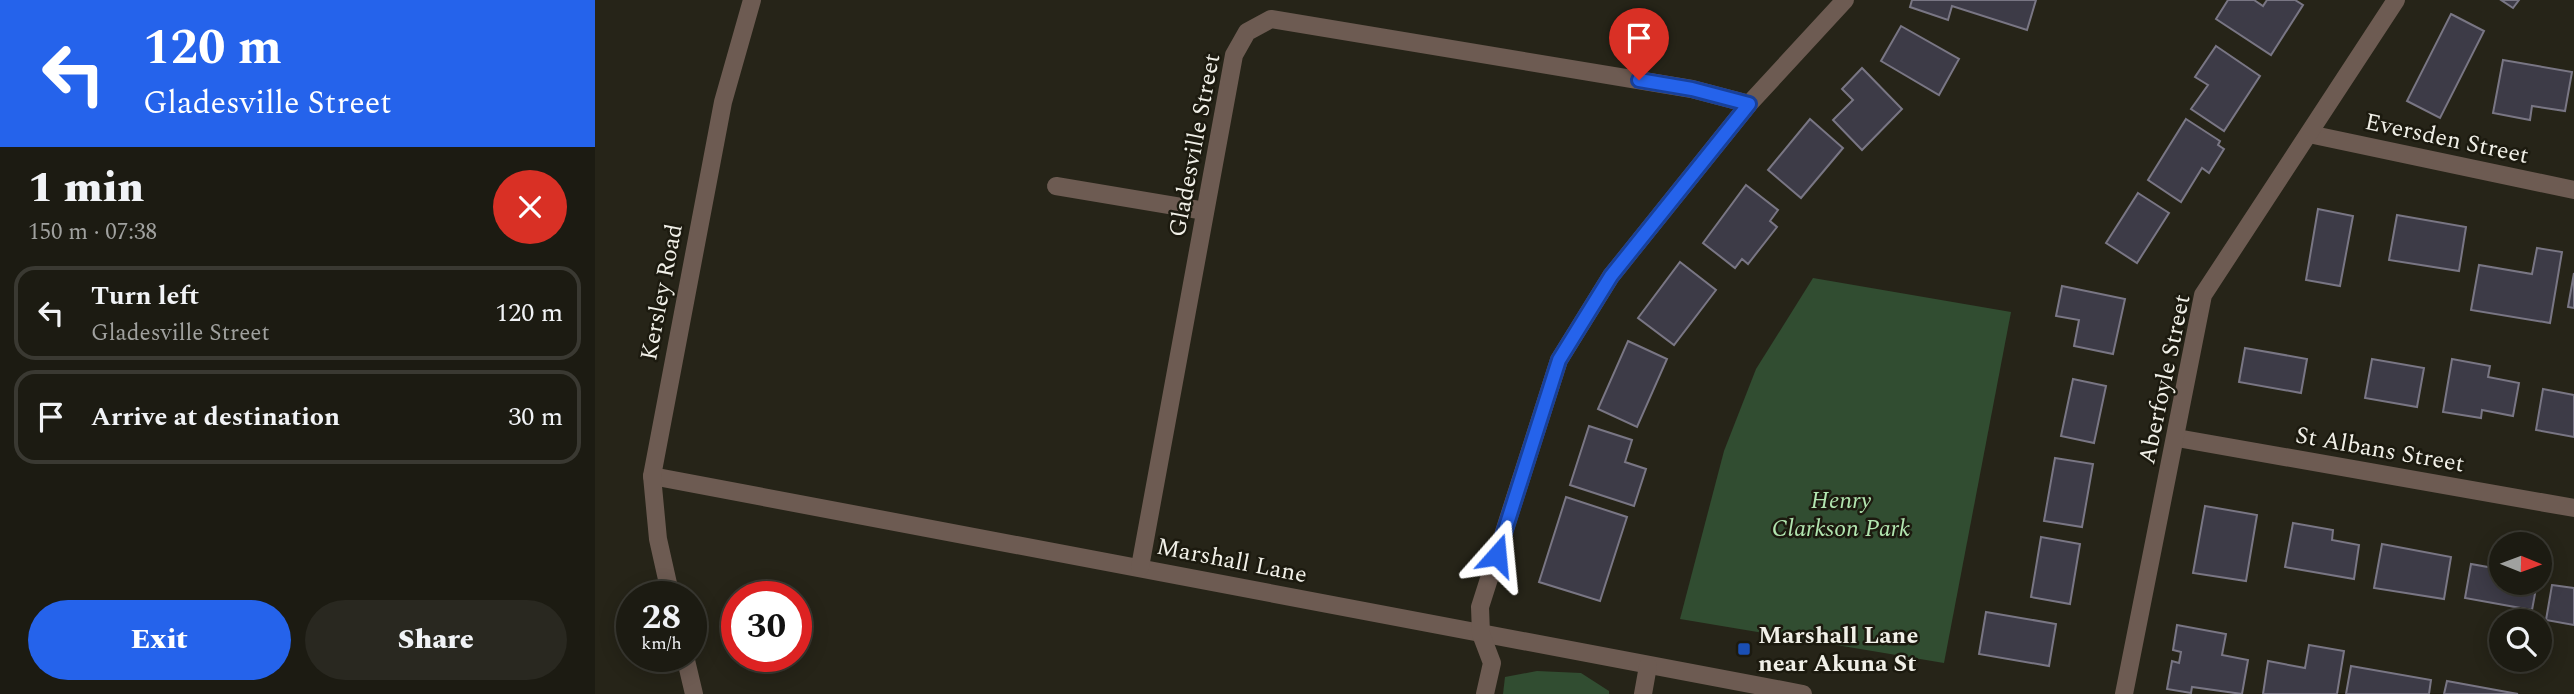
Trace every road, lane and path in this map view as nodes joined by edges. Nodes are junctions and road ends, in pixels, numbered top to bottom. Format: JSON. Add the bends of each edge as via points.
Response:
{"nodes":[{"id":1,"x":752,"y":0,"type":"edge"},
{"id":2,"x":1845,"y":0,"type":"edge"},
{"id":3,"x":2396,"y":0,"type":"edge"},
{"id":4,"x":1749,"y":104,"type":"junction"},
{"id":5,"x":2309,"y":134,"type":"junction"},
{"id":6,"x":1056,"y":186,"type":"dead end"},
{"id":7,"x":2574,"y":190,"type":"edge"},
{"id":8,"x":1205,"y":211,"type":"junction"},
{"id":9,"x":2177,"y":438,"type":"junction"},
{"id":10,"x":652,"y":476,"type":"junction"},
{"id":11,"x":2574,"y":508,"type":"edge"},
{"id":12,"x":1140,"y":567,"type":"junction"},
{"id":13,"x":668,"y":581,"type":"edge"},
{"id":14,"x":1481,"y":634,"type":"junction"},
{"id":15,"x":1648,"y":666,"type":"junction"},
{"id":16,"x":689,"y":672,"type":"edge"},
{"id":17,"x":694,"y":694,"type":"edge"},
{"id":18,"x":1485,"y":694,"type":"edge"},
{"id":19,"x":1643,"y":694,"type":"edge"},
{"id":20,"x":1803,"y":694,"type":"edge"},
{"id":21,"x":2124,"y":694,"type":"edge"}],
"edges":[{"from":1,"to":10,"type":"street","name":"Kersley Road","via":[[723,102]]},
{"from":2,"to":4,"type":"street"},
{"from":3,"to":5,"type":"street","name":"Aberfoyle Street"},
{"from":4,"to":8,"type":"street","name":"Gladesville Street","via":[[1692,89],[1271,19],[1247,32],[1234,55]]},
{"from":4,"to":14,"type":"street","via":[[1611,276],[1559,360],[1480,607]]},
{"from":5,"to":7,"type":"street","name":"Eversden Street"},
{"from":5,"to":9,"type":"street","name":"Aberfoyle Street","via":[[2203,295]]},
{"from":6,"to":8,"type":"street"},
{"from":8,"to":12,"type":"street","name":"Gladesville Street"},
{"from":9,"to":11,"type":"street","name":"St Albans Street"},
{"from":9,"to":21,"type":"street","name":"Aberfoyle Street"},
{"from":10,"to":12,"type":"street","name":"Marshall Lane"},
{"from":10,"to":13,"type":"street","name":"Kersley Road"},
{"from":12,"to":14,"type":"street","name":"Marshall Lane"},
{"from":14,"to":15,"type":"street","name":"Marshall Lane"},
{"from":14,"to":18,"type":"street","via":[[1492,663]]},
{"from":15,"to":19,"type":"street"},
{"from":15,"to":20,"type":"street","name":"Marshall Lane"},
{"from":16,"to":17,"type":"street"}]}
